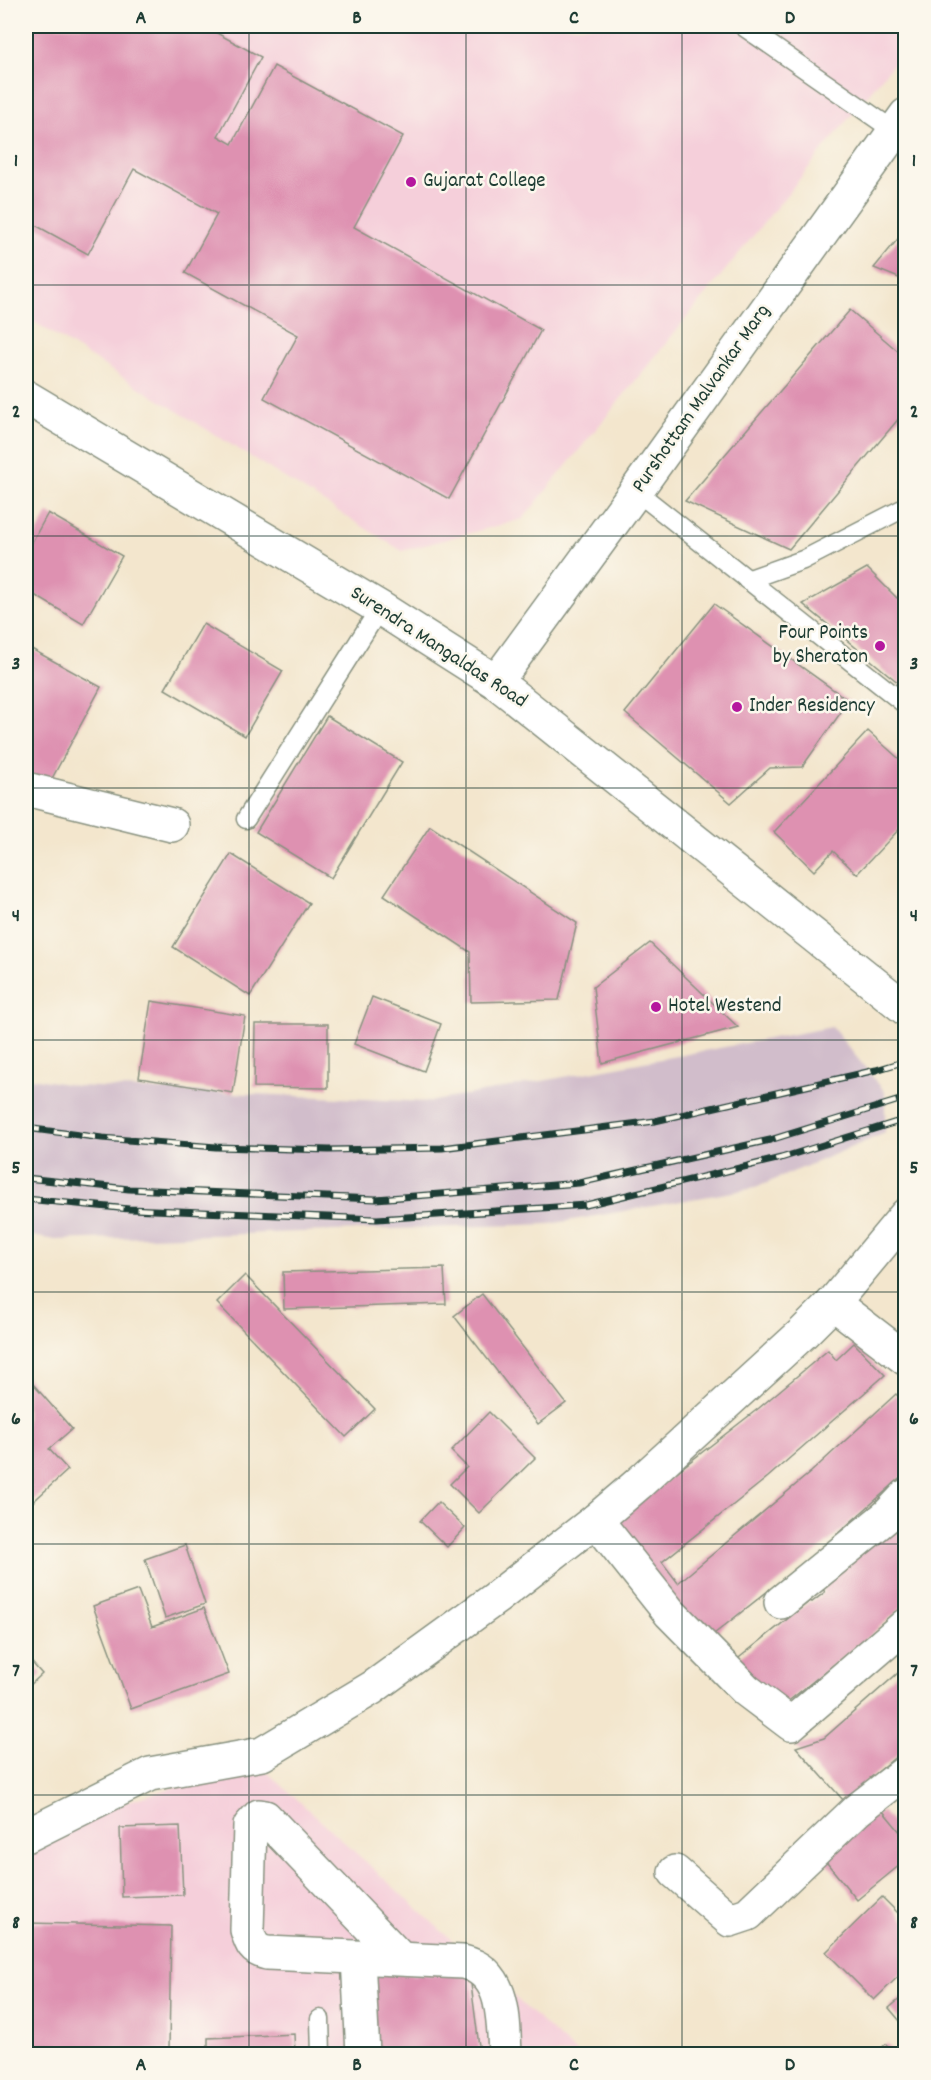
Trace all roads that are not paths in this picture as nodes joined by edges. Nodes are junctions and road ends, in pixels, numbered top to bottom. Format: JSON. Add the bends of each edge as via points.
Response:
{"nodes":[{"id":1,"x":743,"y":26,"type":"edge"},
{"id":2,"x":899,"y":122,"type":"edge"},
{"id":3,"x":26,"y":397,"type":"edge"},
{"id":4,"x":636,"y":491,"type":"junction"},
{"id":5,"x":906,"y":507,"type":"edge"},
{"id":6,"x":747,"y":580,"type":"junction"},
{"id":7,"x":381,"y":608,"type":"junction"},
{"id":8,"x":496,"y":682,"type":"junction"},
{"id":9,"x":906,"y":705,"type":"edge"},
{"id":10,"x":26,"y":789,"type":"edge"},
{"id":11,"x":246,"y":819,"type":"dead end"},
{"id":12,"x":172,"y":825,"type":"dead end"},
{"id":13,"x":906,"y":1009,"type":"edge"},
{"id":14,"x":906,"y":1215,"type":"edge"},
{"id":15,"x":833,"y":1303,"type":"junction"},
{"id":16,"x":906,"y":1359,"type":"edge"},
{"id":17,"x":906,"y":1496,"type":"edge"},
{"id":18,"x":596,"y":1520,"type":"junction"},
{"id":19,"x":781,"y":1602,"type":"dead end"},
{"id":20,"x":906,"y":1625,"type":"edge"},
{"id":21,"x":906,"y":1772,"type":"edge"},
{"id":22,"x":26,"y":1836,"type":"edge"},
{"id":23,"x":675,"y":1872,"type":"dead end"},
{"id":24,"x":358,"y":1958,"type":"junction"},
{"id":25,"x":401,"y":1959,"type":"junction"},
{"id":26,"x":320,"y":2019,"type":"dead end"},
{"id":27,"x":321,"y":2055,"type":"edge"},
{"id":28,"x":363,"y":2055,"type":"edge"},
{"id":29,"x":505,"y":2055,"type":"edge"}],
"edges":[{"from":1,"to":2,"type":"lane"},
{"from":2,"to":4,"type":"street","name":"Purshottam Malvankar Marg"},
{"from":3,"to":7,"type":"street","name":"Surendra Mangaldas Road"},
{"from":4,"to":6,"type":"lane"},
{"from":4,"to":8,"type":"street","name":"Purshottam Malvankar Marg"},
{"from":5,"to":6,"type":"lane","via":[[803,560]]},
{"from":6,"to":9,"type":"lane"},
{"from":7,"to":8,"type":"street","name":"Surendra Mangaldas Road"},
{"from":7,"to":11,"type":"lane"},
{"from":8,"to":13,"type":"street","name":"Surendra Mangaldas Road"},
{"from":10,"to":12,"type":"street"},
{"from":14,"to":15,"type":"street"},
{"from":15,"to":16,"type":"street"},
{"from":15,"to":18,"type":"street"},
{"from":17,"to":19,"type":"street"},
{"from":18,"to":20,"type":"street","via":[[670,1613],[746,1690],[791,1724]]},
{"from":18,"to":22,"type":"street","via":[[372,1688],[262,1754],[150,1774]]},
{"from":21,"to":23,"type":"street","via":[[856,1810],[748,1914],[730,1920]]},
{"from":24,"to":25,"type":"street"},
{"from":24,"to":25,"type":"street","via":[[267,1953],[251,1944],[247,1930],[250,1826],[259,1816],[265,1817]]},
{"from":24,"to":28,"type":"street"},
{"from":25,"to":29,"type":"street","via":[[463,1962],[484,1972],[501,2001]]},
{"from":26,"to":27,"type":"lane"}]}
